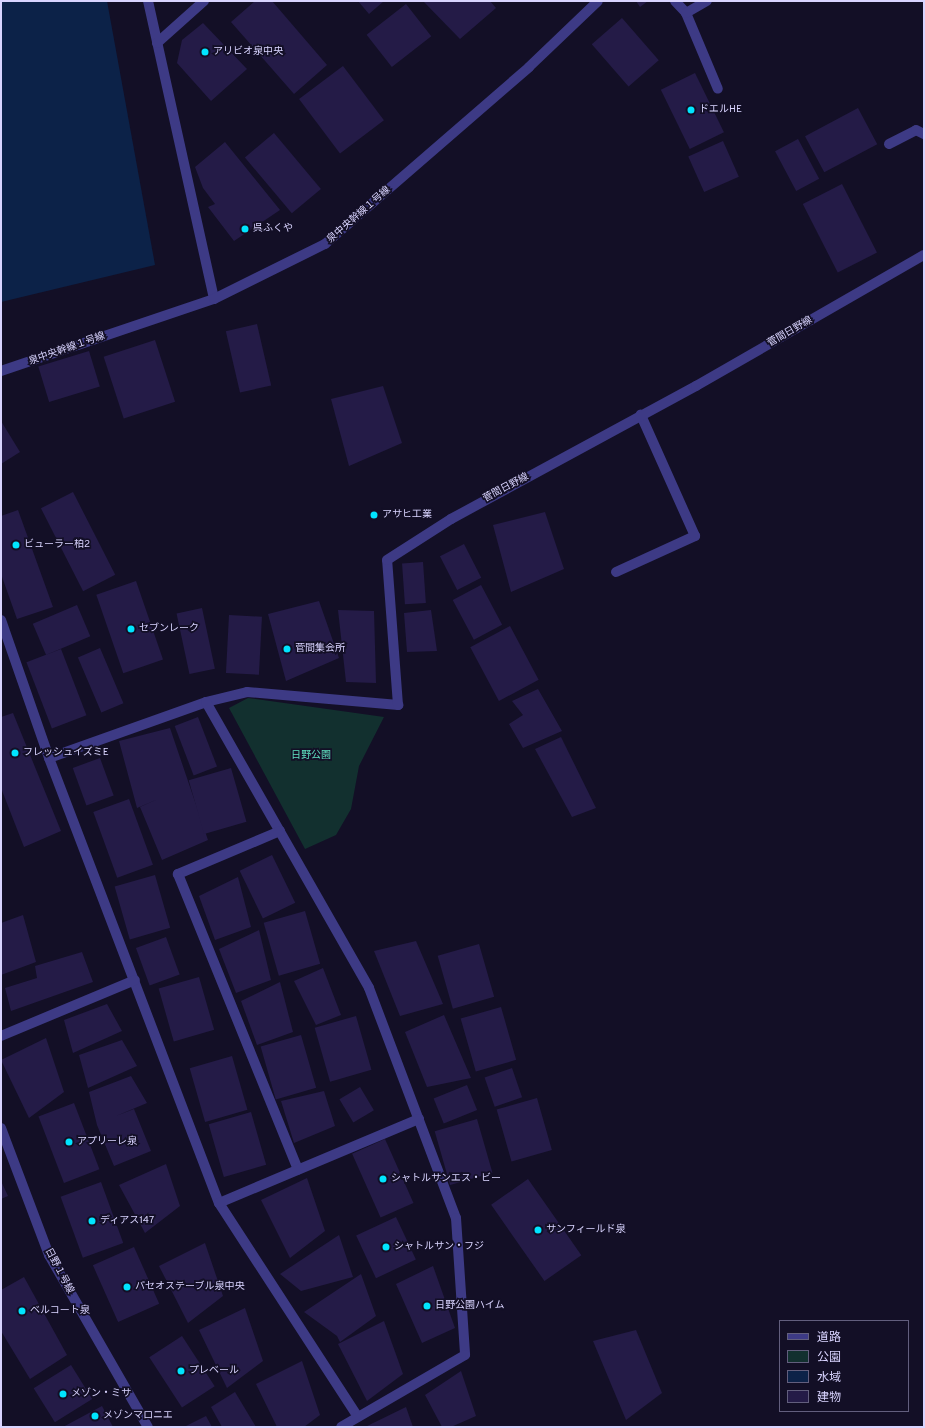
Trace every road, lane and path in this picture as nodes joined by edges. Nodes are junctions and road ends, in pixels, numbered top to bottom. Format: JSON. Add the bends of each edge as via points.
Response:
{"nodes":[{"id":1,"x":148,"y":1,"type":"edge"},
{"id":2,"x":204,"y":1,"type":"edge"},
{"id":3,"x":598,"y":1,"type":"edge"},
{"id":4,"x":675,"y":1,"type":"edge"},
{"id":5,"x":707,"y":1,"type":"edge"},
{"id":6,"x":686,"y":13,"type":"junction"},
{"id":7,"x":157,"y":43,"type":"junction"},
{"id":8,"x":718,"y":89,"type":"dead end"},
{"id":9,"x":924,"y":134,"type":"edge"},
{"id":10,"x":889,"y":144,"type":"dead end"},
{"id":11,"x":924,"y":255,"type":"edge"},
{"id":12,"x":214,"y":299,"type":"junction"},
{"id":13,"x":1,"y":371,"type":"edge"},
{"id":14,"x":641,"y":415,"type":"junction"},
{"id":15,"x":616,"y":572,"type":"dead end"},
{"id":16,"x":1,"y":620,"type":"edge"},
{"id":17,"x":206,"y":702,"type":"junction"},
{"id":18,"x":49,"y":758,"type":"junction"},
{"id":19,"x":280,"y":831,"type":"junction"},
{"id":20,"x":135,"y":980,"type":"junction"},
{"id":21,"x":1,"y":1036,"type":"edge"},
{"id":22,"x":419,"y":1119,"type":"junction"},
{"id":23,"x":1,"y":1128,"type":"edge"},
{"id":24,"x":298,"y":1170,"type":"junction"},
{"id":25,"x":219,"y":1203,"type":"junction"},
{"id":26,"x":358,"y":1417,"type":"junction"},
{"id":27,"x":148,"y":1427,"type":"edge"},
{"id":28,"x":341,"y":1427,"type":"edge"}],
"edges":[{"from":1,"to":7,"type":"street"},
{"from":2,"to":7,"type":"street"},
{"from":3,"to":12,"type":"street","name":"泉中央幹線１号線","via":[[529,67],[325,244]]},
{"from":4,"to":6,"type":"street"},
{"from":5,"to":6,"type":"street"},
{"from":6,"to":8,"type":"street"},
{"from":7,"to":12,"type":"street"},
{"from":9,"to":10,"type":"street","via":[[916,130]]},
{"from":11,"to":14,"type":"street","name":"菅間日野線"},
{"from":12,"to":13,"type":"street","name":"泉中央幹線１号線"},
{"from":14,"to":15,"type":"street","via":[[695,536]]},
{"from":14,"to":17,"type":"street","name":"菅間日野線","via":[[451,519],[387,560],[398,705],[247,692]]},
{"from":16,"to":18,"type":"street"},
{"from":17,"to":18,"type":"street"},
{"from":17,"to":19,"type":"street"},
{"from":18,"to":20,"type":"street"},
{"from":19,"to":22,"type":"street","via":[[369,988]]},
{"from":19,"to":24,"type":"street","via":[[178,874]]},
{"from":20,"to":21,"type":"street"},
{"from":20,"to":25,"type":"street"},
{"from":22,"to":24,"type":"street"},
{"from":22,"to":26,"type":"street","via":[[456,1218],[465,1355]]},
{"from":23,"to":27,"type":"street","name":"日野１号線","via":[[49,1255]]},
{"from":24,"to":25,"type":"street"},
{"from":25,"to":26,"type":"street"},
{"from":26,"to":28,"type":"street"}]}
